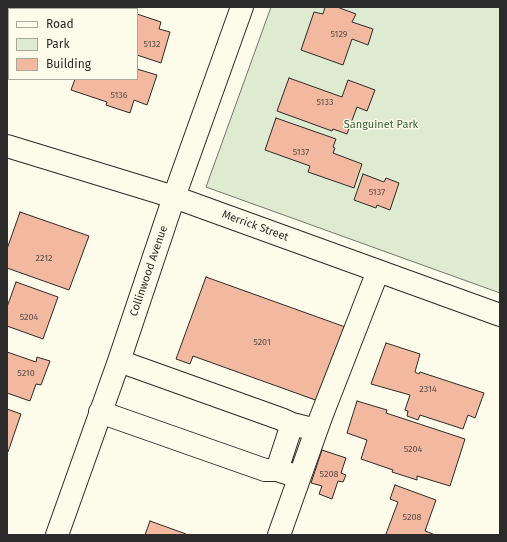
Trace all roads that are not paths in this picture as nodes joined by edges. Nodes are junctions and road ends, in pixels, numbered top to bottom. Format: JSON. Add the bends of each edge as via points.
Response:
{"nodes":[{"id":1,"x":242,"y":7,"type":"edge"},
{"id":2,"x":7,"y":146,"type":"edge"},
{"id":3,"x":174,"y":197,"type":"junction"},
{"id":4,"x":378,"y":271,"type":"junction"},
{"id":5,"x":500,"y":314,"type":"edge"},
{"id":6,"x":119,"y":361,"type":"junction"},
{"id":7,"x":100,"y":412,"type":"junction"},
{"id":8,"x":292,"y":424,"type":"junction"},
{"id":9,"x":316,"y":430,"type":"junction"},
{"id":10,"x":277,"y":470,"type":"junction"},
{"id":11,"x":299,"y":476,"type":"junction"},
{"id":12,"x":57,"y":535,"type":"edge"},
{"id":13,"x":279,"y":535,"type":"edge"}],
"edges":[{"from":1,"to":3,"type":"street","name":"Collinwood Avenue"},
{"from":2,"to":3,"type":"street","name":"Merrick Street"},
{"from":3,"to":4,"type":"street","name":"Merrick Street"},
{"from":3,"to":6,"type":"street","name":"Collinwood Avenue"},
{"from":4,"to":5,"type":"street","name":"Merrick Street"},
{"from":4,"to":9,"type":"street"},
{"from":6,"to":7,"type":"street","name":"Collinwood Avenue"},
{"from":6,"to":8,"type":"street"},
{"from":7,"to":10,"type":"street","via":[[265,470]]},
{"from":7,"to":12,"type":"street","name":"Collinwood Avenue"},
{"from":8,"to":9,"type":"street"},
{"from":8,"to":10,"type":"street"},
{"from":9,"to":11,"type":"street"},
{"from":10,"to":11,"type":"street"},
{"from":11,"to":13,"type":"street"}]}
